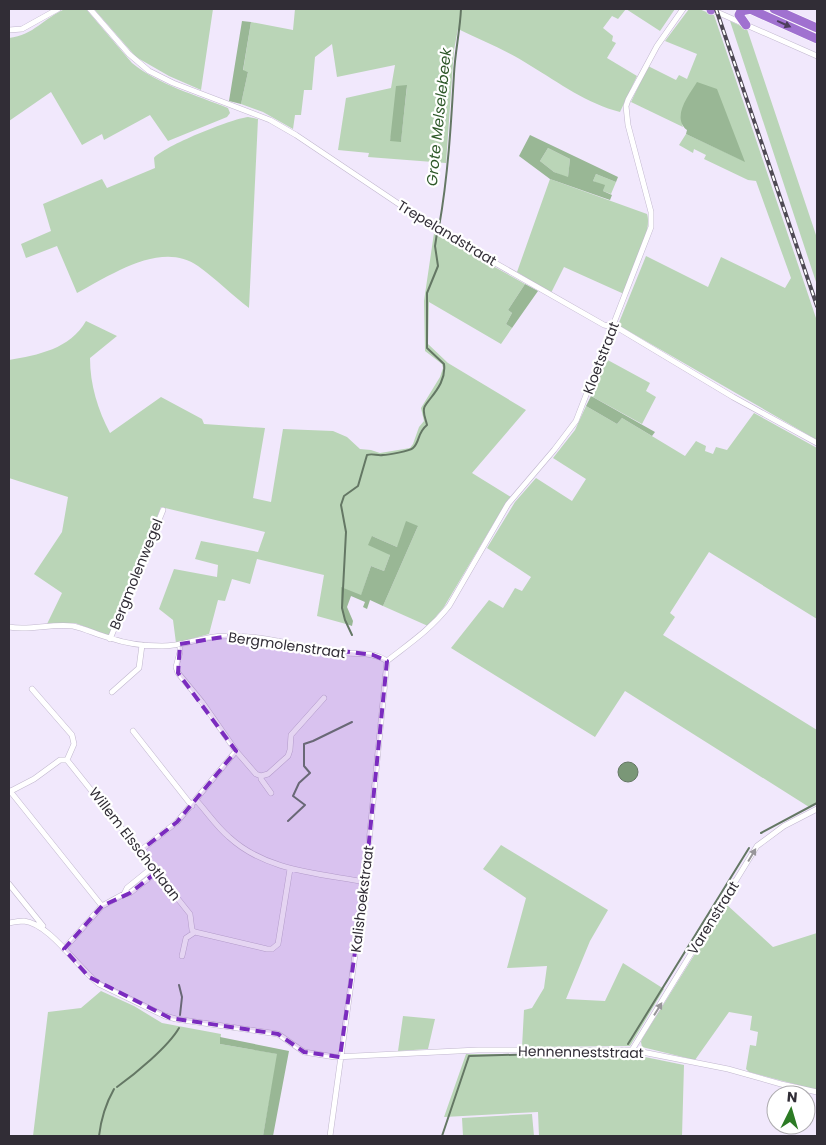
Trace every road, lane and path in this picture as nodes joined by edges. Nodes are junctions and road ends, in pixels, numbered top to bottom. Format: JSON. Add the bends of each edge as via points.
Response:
{"nodes":[{"id":1,"x":58,"y":9,"type":"edge"},
{"id":2,"x":90,"y":9,"type":"edge"},
{"id":3,"x":682,"y":9,"type":"edge"},
{"id":4,"x":710,"y":9,"type":"edge"},
{"id":5,"x":751,"y":9,"type":"edge"},
{"id":6,"x":774,"y":9,"type":"edge"},
{"id":7,"x":746,"y":25,"type":"junction"},
{"id":8,"x":817,"y":28,"type":"edge"},
{"id":9,"x":9,"y":30,"type":"edge"},
{"id":10,"x":817,"y":39,"type":"edge"},
{"id":11,"x":817,"y":56,"type":"edge"},
{"id":12,"x":612,"y":327,"type":"junction"},
{"id":13,"x":817,"y":443,"type":"edge"},
{"id":14,"x":162,"y":510,"type":"dead end"},
{"id":15,"x":9,"y":627,"type":"edge"},
{"id":16,"x":110,"y":638,"type":"junction"},
{"id":17,"x":180,"y":644,"type":"junction"},
{"id":18,"x":142,"y":645,"type":"junction"},
{"id":19,"x":387,"y":662,"type":"junction"},
{"id":20,"x":32,"y":689,"type":"dead end"},
{"id":21,"x":112,"y":692,"type":"dead end"},
{"id":22,"x":324,"y":698,"type":"dead end"},
{"id":23,"x":133,"y":731,"type":"dead end"},
{"id":24,"x":236,"y":751,"type":"junction"},
{"id":25,"x":67,"y":760,"type":"junction"},
{"id":26,"x":261,"y":776,"type":"junction"},
{"id":27,"x":10,"y":791,"type":"edge"},
{"id":28,"x":270,"y":793,"type":"dead end"},
{"id":29,"x":196,"y":800,"type":"junction"},
{"id":30,"x":192,"y":806,"type":"junction"},
{"id":31,"x":817,"y":809,"type":"edge"},
{"id":32,"x":140,"y":851,"type":"junction"},
{"id":33,"x":153,"y":867,"type":"junction"},
{"id":34,"x":290,"y":868,"type":"junction"},
{"id":35,"x":157,"y":872,"type":"junction"},
{"id":36,"x":365,"y":882,"type":"junction"},
{"id":37,"x":9,"y":884,"type":"edge"},
{"id":38,"x":124,"y":894,"type":"junction"},
{"id":39,"x":28,"y":906,"type":"junction"},
{"id":40,"x":102,"y":906,"type":"junction"},
{"id":41,"x":24,"y":921,"type":"junction"},
{"id":42,"x":9,"y":923,"type":"edge"},
{"id":43,"x":45,"y":929,"type":"junction"},
{"id":44,"x":195,"y":932,"type":"junction"},
{"id":45,"x":64,"y":949,"type":"junction"},
{"id":46,"x":182,"y":956,"type":"dead end"},
{"id":47,"x":632,"y":1050,"type":"junction"},
{"id":48,"x":340,"y":1057,"type":"junction"},
{"id":49,"x":817,"y":1092,"type":"edge"},
{"id":50,"x":330,"y":1136,"type":"edge"}],
"edges":[{"from":1,"to":9,"type":"street","via":[[22,29]]},
{"from":2,"to":12,"type":"street","name":"Trepelandstraat","via":[[129,54],[149,71],[270,120],[439,231]]},
{"from":3,"to":12,"type":"street","name":"Kloetstraat","via":[[657,46],[626,106],[652,220]]},
{"from":4,"to":7,"type":"street"},
{"from":5,"to":7,"type":"highway","via":[[741,11],[739,15]]},
{"from":5,"to":10,"type":"highway","one_way":true},
{"from":6,"to":8,"type":"highway"},
{"from":7,"to":11,"type":"street"},
{"from":12,"to":13,"type":"street","name":"Trepelandstraat"},
{"from":12,"to":19,"type":"street","name":"Kloetstraat","via":[[576,421],[508,504],[439,619]]},
{"from":14,"to":16,"type":"street","name":"Bergmolenwegel"},
{"from":15,"to":16,"type":"street","name":"Bergmolenstraat","via":[[75,627]]},
{"from":16,"to":18,"type":"street","name":"Bergmolenstraat"},
{"from":17,"to":18,"type":"street","name":"Bergmolenstraat"},
{"from":17,"to":19,"type":"street","name":"Bergmolenstraat","via":[[229,636],[373,655]]},
{"from":17,"to":24,"type":"street","via":[[178,673]]},
{"from":18,"to":21,"type":"street","via":[[139,668]]},
{"from":19,"to":36,"type":"street","name":"Kalishoekstraat"},
{"from":20,"to":25,"type":"street","via":[[74,738]]},
{"from":22,"to":26,"type":"street","via":[[291,735],[288,756],[268,774]]},
{"from":23,"to":30,"type":"street"},
{"from":24,"to":26,"type":"street"},
{"from":24,"to":29,"type":"street"},
{"from":25,"to":27,"type":"street","via":[[60,760]]},
{"from":25,"to":32,"type":"street","name":"Willem Elsschotlaan"},
{"from":26,"to":28,"type":"street"},
{"from":27,"to":40,"type":"street"},
{"from":29,"to":30,"type":"street"},
{"from":29,"to":34,"type":"street","via":[[240,846],[277,866]]},
{"from":30,"to":32,"type":"street"},
{"from":47,"to":31,"type":"street","name":"Varenstraat","one_way":true,"via":[[757,846],[784,826]]},
{"from":32,"to":33,"type":"street","name":"Willem Elsschotlaan"},
{"from":33,"to":35,"type":"street","name":"Willem Elsschotlaan"},
{"from":33,"to":38,"type":"street"},
{"from":34,"to":36,"type":"street"},
{"from":34,"to":44,"type":"street","via":[[278,944],[272,949]]},
{"from":35,"to":38,"type":"street"},
{"from":35,"to":44,"type":"street","name":"Willem Elsschotlaan","via":[[190,914]]},
{"from":36,"to":48,"type":"street","name":"Kalishoekstraat"},
{"from":37,"to":39,"type":"street","name":"Hennenneststraat"},
{"from":38,"to":40,"type":"street"},
{"from":39,"to":41,"type":"street","via":[[28,917]]},
{"from":39,"to":43,"type":"street","name":"Hennenneststraat"},
{"from":40,"to":45,"type":"street"},
{"from":41,"to":42,"type":"street"},
{"from":41,"to":43,"type":"street"},
{"from":43,"to":45,"type":"street","name":"Hennenneststraat"},
{"from":44,"to":46,"type":"street","via":[[186,938]]},
{"from":45,"to":48,"type":"street","name":"Hennenneststraat","via":[[99,984],[170,1018],[278,1034],[307,1053]]},
{"from":47,"to":48,"type":"street","name":"Hennenneststraat","via":[[478,1050]]},
{"from":47,"to":49,"type":"street","name":"Hennenneststraat"},
{"from":48,"to":50,"type":"street","name":"Kalishoekstraat"}]}
